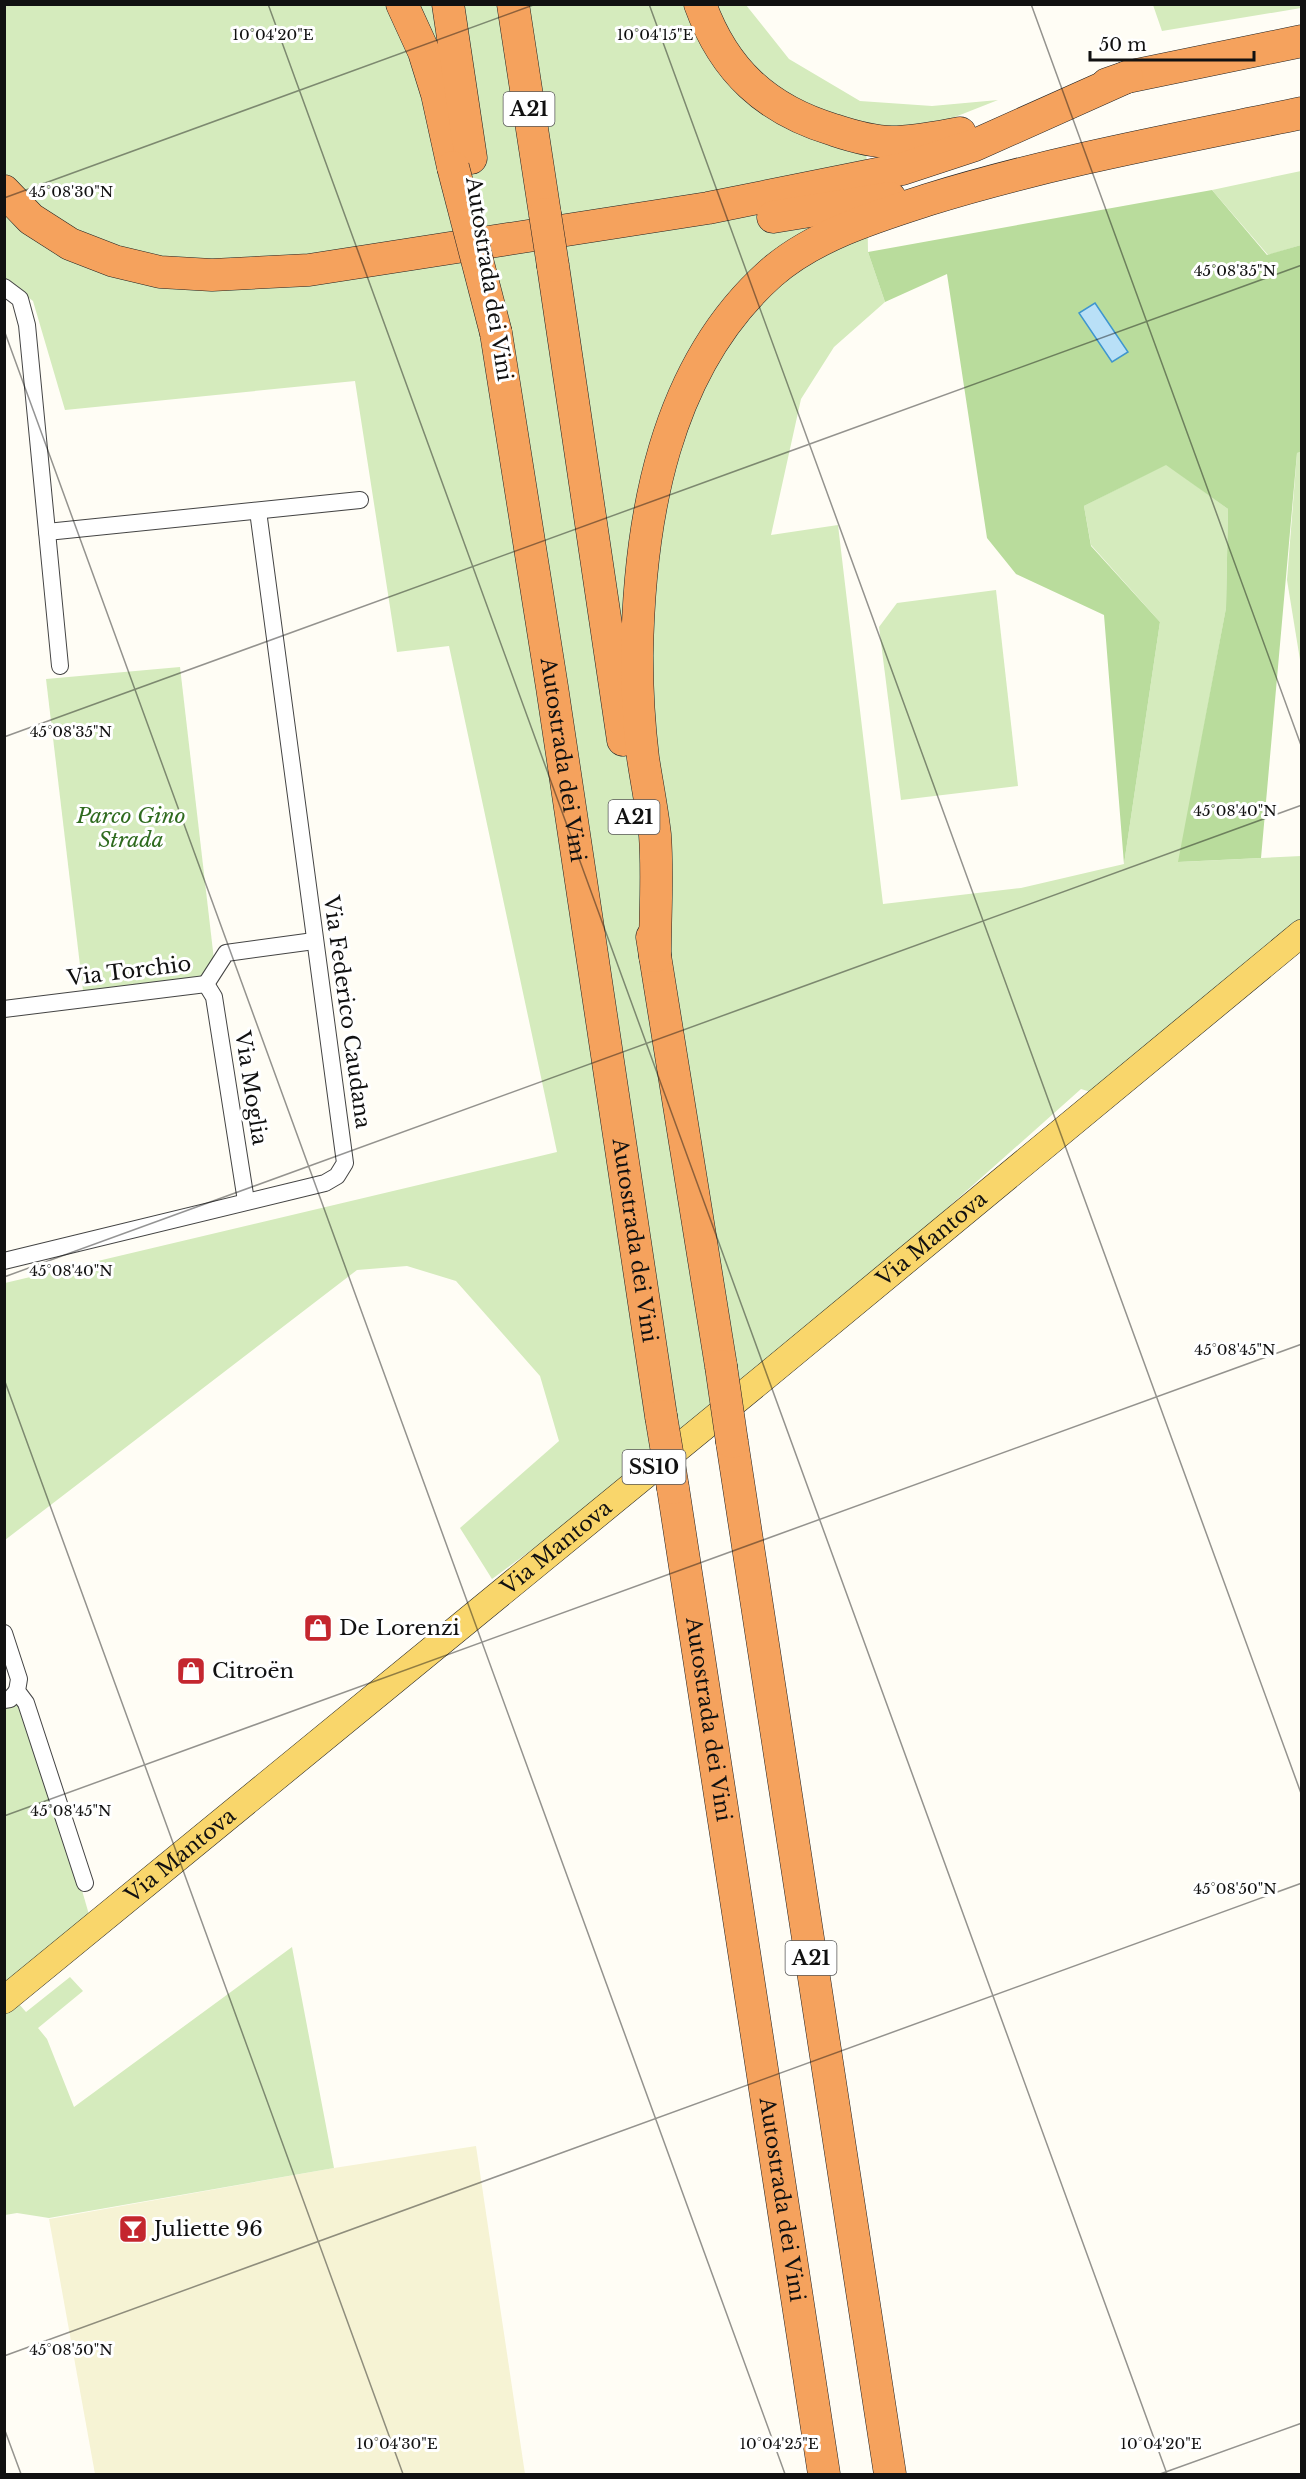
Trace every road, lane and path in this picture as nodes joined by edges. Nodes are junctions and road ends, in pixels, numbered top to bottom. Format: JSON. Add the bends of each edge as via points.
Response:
{"nodes":[{"id":1,"x":402,"y":4,"type":"edge"},
{"id":2,"x":448,"y":4,"type":"edge"},
{"id":3,"x":513,"y":4,"type":"edge"},
{"id":4,"x":700,"y":4,"type":"edge"},
{"id":5,"x":1302,"y":41,"type":"edge"},
{"id":6,"x":1127,"y":77,"type":"junction"},
{"id":7,"x":1302,"y":114,"type":"edge"},
{"id":8,"x":462,"y":166,"type":"junction"},
{"id":9,"x":996,"y":178,"type":"junction"},
{"id":10,"x":4,"y":191,"type":"edge"},
{"id":11,"x":4,"y":220,"type":"edge"},
{"id":12,"x":4,"y":287,"type":"edge"},
{"id":13,"x":360,"y":500,"type":"dead end"},
{"id":14,"x":258,"y":511,"type":"junction"},
{"id":15,"x":47,"y":532,"type":"junction"},
{"id":16,"x":60,"y":666,"type":"dead end"},
{"id":17,"x":1302,"y":933,"type":"edge"},
{"id":18,"x":314,"y":941,"type":"junction"},
{"id":19,"x":655,"y":956,"type":"junction"},
{"id":20,"x":206,"y":984,"type":"junction"},
{"id":21,"x":4,"y":1010,"type":"edge"},
{"id":22,"x":246,"y":1201,"type":"junction"},
{"id":23,"x":4,"y":1261,"type":"edge"},
{"id":24,"x":4,"y":1633,"type":"edge"},
{"id":25,"x":11,"y":1696,"type":"edge"},
{"id":26,"x":85,"y":1883,"type":"dead end"},
{"id":27,"x":4,"y":2000,"type":"edge"},
{"id":28,"x":824,"y":2475,"type":"edge"},
{"id":29,"x":890,"y":2475,"type":"edge"}],
"edges":[{"from":1,"to":8,"type":"highway","via":[[424,52]]},
{"from":2,"to":8,"type":"highway","name":"Autostrada dei Vini"},
{"from":3,"to":19,"type":"highway","number":"A21","bridge":true},
{"from":4,"to":6,"type":"highway","via":[[709,30],[728,60],[753,87],[782,109],[849,135],[890,142],[967,132]]},
{"from":5,"to":6,"type":"highway"},
{"from":6,"to":10,"type":"highway","via":[[975,145],[902,169],[708,208],[309,270],[212,275],[160,272],[114,261],[70,244],[31,219]]},
{"from":7,"to":9,"type":"highway"},
{"from":8,"to":28,"type":"highway","name":"Autostrada dei Vini","bridge":true,"via":[[516,450]]},
{"from":9,"to":11,"type":"highway","via":[[393,278],[254,295],[174,293],[93,274],[54,258]]},
{"from":9,"to":19,"type":"highway","via":[[890,212],[822,240],[772,272],[720,329],[690,379],[656,483],[645,533],[640,595],[638,696],[655,836]]},
{"from":12,"to":15,"type":"street","via":[[20,299],[27,325]]},
{"from":13,"to":14,"type":"street"},
{"from":14,"to":15,"type":"street"},
{"from":14,"to":18,"type":"street","name":"Via Federico Caudana"},
{"from":15,"to":16,"type":"street"},
{"from":17,"to":27,"type":"main road","name":"Via Mantova","number":"SS10"},
{"from":18,"to":20,"type":"street","name":"Via Torchio","via":[[226,953]]},
{"from":18,"to":22,"type":"street","name":"Via Federico Caudana","via":[[345,1163],[337,1176],[325,1183]]},
{"from":19,"to":29,"type":"highway","number":"A21","bridge":true},
{"from":20,"to":21,"type":"street","name":"Via Torchio"},
{"from":20,"to":22,"type":"street","name":"Via Moglia","via":[[214,997]]},
{"from":22,"to":23,"type":"street","name":"Via Federico Caudana"},
{"from":24,"to":25,"type":"street","via":[[19,1679]]},
{"from":25,"to":26,"type":"street","via":[[26,1703]]}]}
